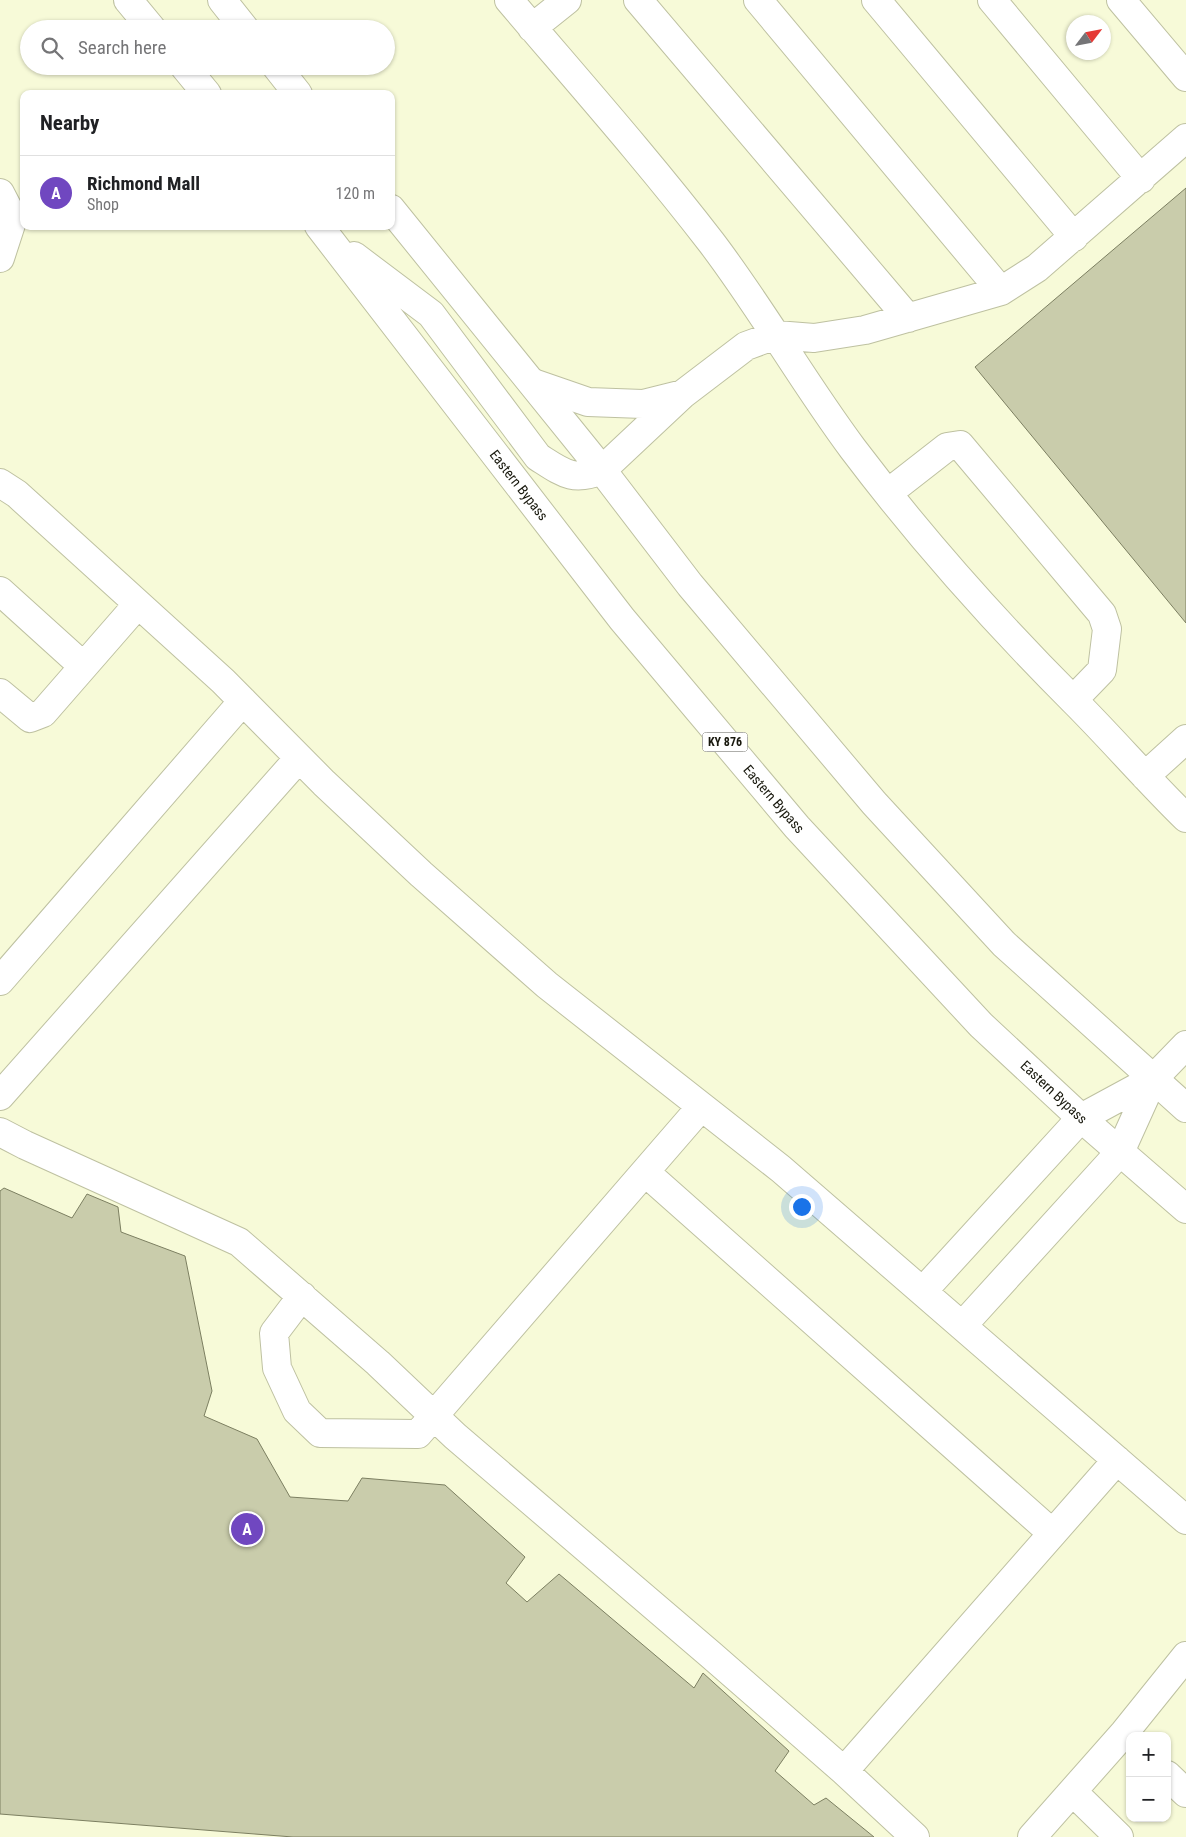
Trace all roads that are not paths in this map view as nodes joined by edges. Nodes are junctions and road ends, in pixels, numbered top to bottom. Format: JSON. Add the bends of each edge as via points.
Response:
{"nodes":[{"id":1,"x":128,"y":0,"type":"edge"},
{"id":2,"x":222,"y":0,"type":"edge"},
{"id":3,"x":509,"y":0,"type":"edge"},
{"id":4,"x":567,"y":0,"type":"edge"},
{"id":5,"x":638,"y":0,"type":"edge"},
{"id":6,"x":758,"y":0,"type":"edge"},
{"id":7,"x":876,"y":0,"type":"edge"},
{"id":8,"x":992,"y":0,"type":"edge"},
{"id":9,"x":1121,"y":0,"type":"edge"},
{"id":10,"x":145,"y":20,"type":"edge"},
{"id":11,"x":238,"y":20,"type":"edge"},
{"id":12,"x":532,"y":28,"type":"junction"},
{"id":13,"x":191,"y":75,"type":"edge"},
{"id":14,"x":283,"y":75,"type":"edge"},
{"id":15,"x":1186,"y":77,"type":"edge"},
{"id":16,"x":204,"y":90,"type":"edge"},
{"id":17,"x":295,"y":90,"type":"edge"},
{"id":18,"x":1186,"y":138,"type":"edge"},
{"id":19,"x":1141,"y":179,"type":"junction"},
{"id":20,"x":0,"y":193,"type":"edge"},
{"id":21,"x":395,"y":214,"type":"edge"},
{"id":22,"x":322,"y":230,"type":"edge"},
{"id":23,"x":1074,"y":237,"type":"junction"},
{"id":24,"x":0,"y":258,"type":"edge"},
{"id":25,"x":1001,"y":291,"type":"junction"},
{"id":26,"x":908,"y":318,"type":"junction"},
{"id":27,"x":776,"y":335,"type":"junction"},
{"id":28,"x":533,"y":383,"type":"junction"},
{"id":29,"x":682,"y":394,"type":"junction"},
{"id":30,"x":602,"y":470,"type":"junction"},
{"id":31,"x":0,"y":483,"type":"edge"},
{"id":32,"x":888,"y":493,"type":"junction"},
{"id":33,"x":0,"y":591,"type":"edge"},
{"id":34,"x":138,"y":604,"type":"junction"},
{"id":35,"x":84,"y":666,"type":"junction"},
{"id":36,"x":0,"y":693,"type":"edge"},
{"id":37,"x":1073,"y":700,"type":"junction"},
{"id":38,"x":243,"y":701,"type":"junction"},
{"id":39,"x":1186,"y":740,"type":"edge"},
{"id":40,"x":299,"y":758,"type":"junction"},
{"id":41,"x":1145,"y":776,"type":"junction"},
{"id":42,"x":1186,"y":818,"type":"edge"},
{"id":43,"x":0,"y":981,"type":"edge"},
{"id":44,"x":1186,"y":1045,"type":"edge"},
{"id":45,"x":1153,"y":1079,"type":"junction"},
{"id":46,"x":0,"y":1096,"type":"edge"},
{"id":47,"x":701,"y":1107,"type":"junction"},
{"id":48,"x":1186,"y":1108,"type":"edge"},
{"id":49,"x":1081,"y":1118,"type":"junction"},
{"id":50,"x":0,"y":1132,"type":"edge"},
{"id":51,"x":1120,"y":1152,"type":"junction"},
{"id":52,"x":645,"y":1172,"type":"junction"},
{"id":53,"x":1186,"y":1209,"type":"edge"},
{"id":54,"x":923,"y":1291,"type":"junction"},
{"id":55,"x":302,"y":1296,"type":"junction"},
{"id":56,"x":962,"y":1326,"type":"junction"},
{"id":57,"x":434,"y":1416,"type":"junction"},
{"id":58,"x":1117,"y":1460,"type":"junction"},
{"id":59,"x":1186,"y":1520,"type":"edge"},
{"id":60,"x":1052,"y":1533,"type":"junction"},
{"id":61,"x":1186,"y":1656,"type":"edge"},
{"id":62,"x":1130,"y":1732,"type":"edge"},
{"id":63,"x":1126,"y":1737,"type":"edge"},
{"id":64,"x":844,"y":1771,"type":"junction"},
{"id":65,"x":1169,"y":1777,"type":"edge"},
{"id":66,"x":1073,"y":1792,"type":"junction"},
{"id":67,"x":1186,"y":1793,"type":"edge"},
{"id":68,"x":916,"y":1837,"type":"edge"},
{"id":69,"x":1032,"y":1837,"type":"edge"},
{"id":70,"x":1119,"y":1837,"type":"edge"}],
"edges":[{"from":1,"to":10,"type":"main road"},
{"from":2,"to":11,"type":"main road"},
{"from":3,"to":12,"type":"main road"},
{"from":4,"to":12,"type":"main road"},
{"from":5,"to":26,"type":"main road"},
{"from":6,"to":25,"type":"main road"},
{"from":7,"to":23,"type":"main road"},
{"from":8,"to":19,"type":"main road"},
{"from":9,"to":15,"type":"main road"},
{"from":12,"to":27,"type":"main road","via":[[661,179],[744,287]]},
{"from":13,"to":16,"type":"main road"},
{"from":14,"to":17,"type":"main road"},
{"from":18,"to":19,"type":"main road"},
{"from":19,"to":23,"type":"main road"},
{"from":20,"to":24,"type":"main road","via":[[13,218]]},
{"from":21,"to":28,"type":"main road"},
{"from":22,"to":30,"type":"main road","via":[[431,314],[538,457],[574,477]]},
{"from":22,"to":49,"type":"main road","name":"Eastern Bypass","number":"KY 876","via":[[622,619],[796,827],[981,1025]]},
{"from":23,"to":25,"type":"main road","via":[[1037,268]]},
{"from":25,"to":26,"type":"main road"},
{"from":26,"to":27,"type":"main road","via":[[865,330],[814,338]]},
{"from":27,"to":29,"type":"main road","via":[[746,346]]},
{"from":27,"to":32,"type":"main road"},
{"from":28,"to":29,"type":"main road","via":[[588,402],[643,404]]},
{"from":28,"to":30,"type":"main road"},
{"from":29,"to":30,"type":"main road"},
{"from":30,"to":45,"type":"main road","via":[[690,585],[874,803],[1004,944]]},
{"from":31,"to":34,"type":"main road","via":[[17,494]]},
{"from":32,"to":37,"type":"main road","via":[[987,610]]},
{"from":32,"to":37,"type":"main road","via":[[947,447],[960,445],[1102,614],[1107,629],[1102,670]]},
{"from":33,"to":35,"type":"main road"},
{"from":34,"to":35,"type":"main road"},
{"from":34,"to":38,"type":"main road"},
{"from":35,"to":36,"type":"main road","via":[[43,713],[30,718]]},
{"from":37,"to":41,"type":"main road"},
{"from":38,"to":40,"type":"main road"},
{"from":38,"to":43,"type":"main road"},
{"from":39,"to":41,"type":"main road"},
{"from":40,"to":46,"type":"main road"},
{"from":40,"to":47,"type":"main road","via":[[421,874],[547,985]]},
{"from":41,"to":42,"type":"main road"},
{"from":44,"to":45,"type":"main road"},
{"from":45,"to":48,"type":"main road"},
{"from":45,"to":49,"type":"main road"},
{"from":45,"to":51,"type":"main road"},
{"from":47,"to":52,"type":"main road"},
{"from":47,"to":54,"type":"main road","via":[[781,1169]]},
{"from":49,"to":51,"type":"main road","name":"Eastern Bypass","number":"KY 876"},
{"from":49,"to":54,"type":"main road"},
{"from":50,"to":55,"type":"main road","via":[[239,1242]]},
{"from":51,"to":53,"type":"main road","name":"Eastern Bypass","number":"KY 876"},
{"from":51,"to":56,"type":"main road"},
{"from":52,"to":57,"type":"main road"},
{"from":52,"to":60,"type":"main road"},
{"from":54,"to":56,"type":"main road"},
{"from":55,"to":57,"type":"main road"},
{"from":55,"to":57,"type":"main road","via":[[274,1333],[277,1368],[297,1410],[320,1433],[418,1434]]},
{"from":56,"to":58,"type":"main road"},
{"from":57,"to":64,"type":"main road"},
{"from":58,"to":59,"type":"main road"},
{"from":58,"to":60,"type":"main road"},
{"from":60,"to":64,"type":"main road"},
{"from":61,"to":62,"type":"main road"},
{"from":63,"to":66,"type":"main road"},
{"from":64,"to":68,"type":"main road"},
{"from":65,"to":67,"type":"main road"},
{"from":66,"to":69,"type":"main road"},
{"from":66,"to":70,"type":"main road"}]}
